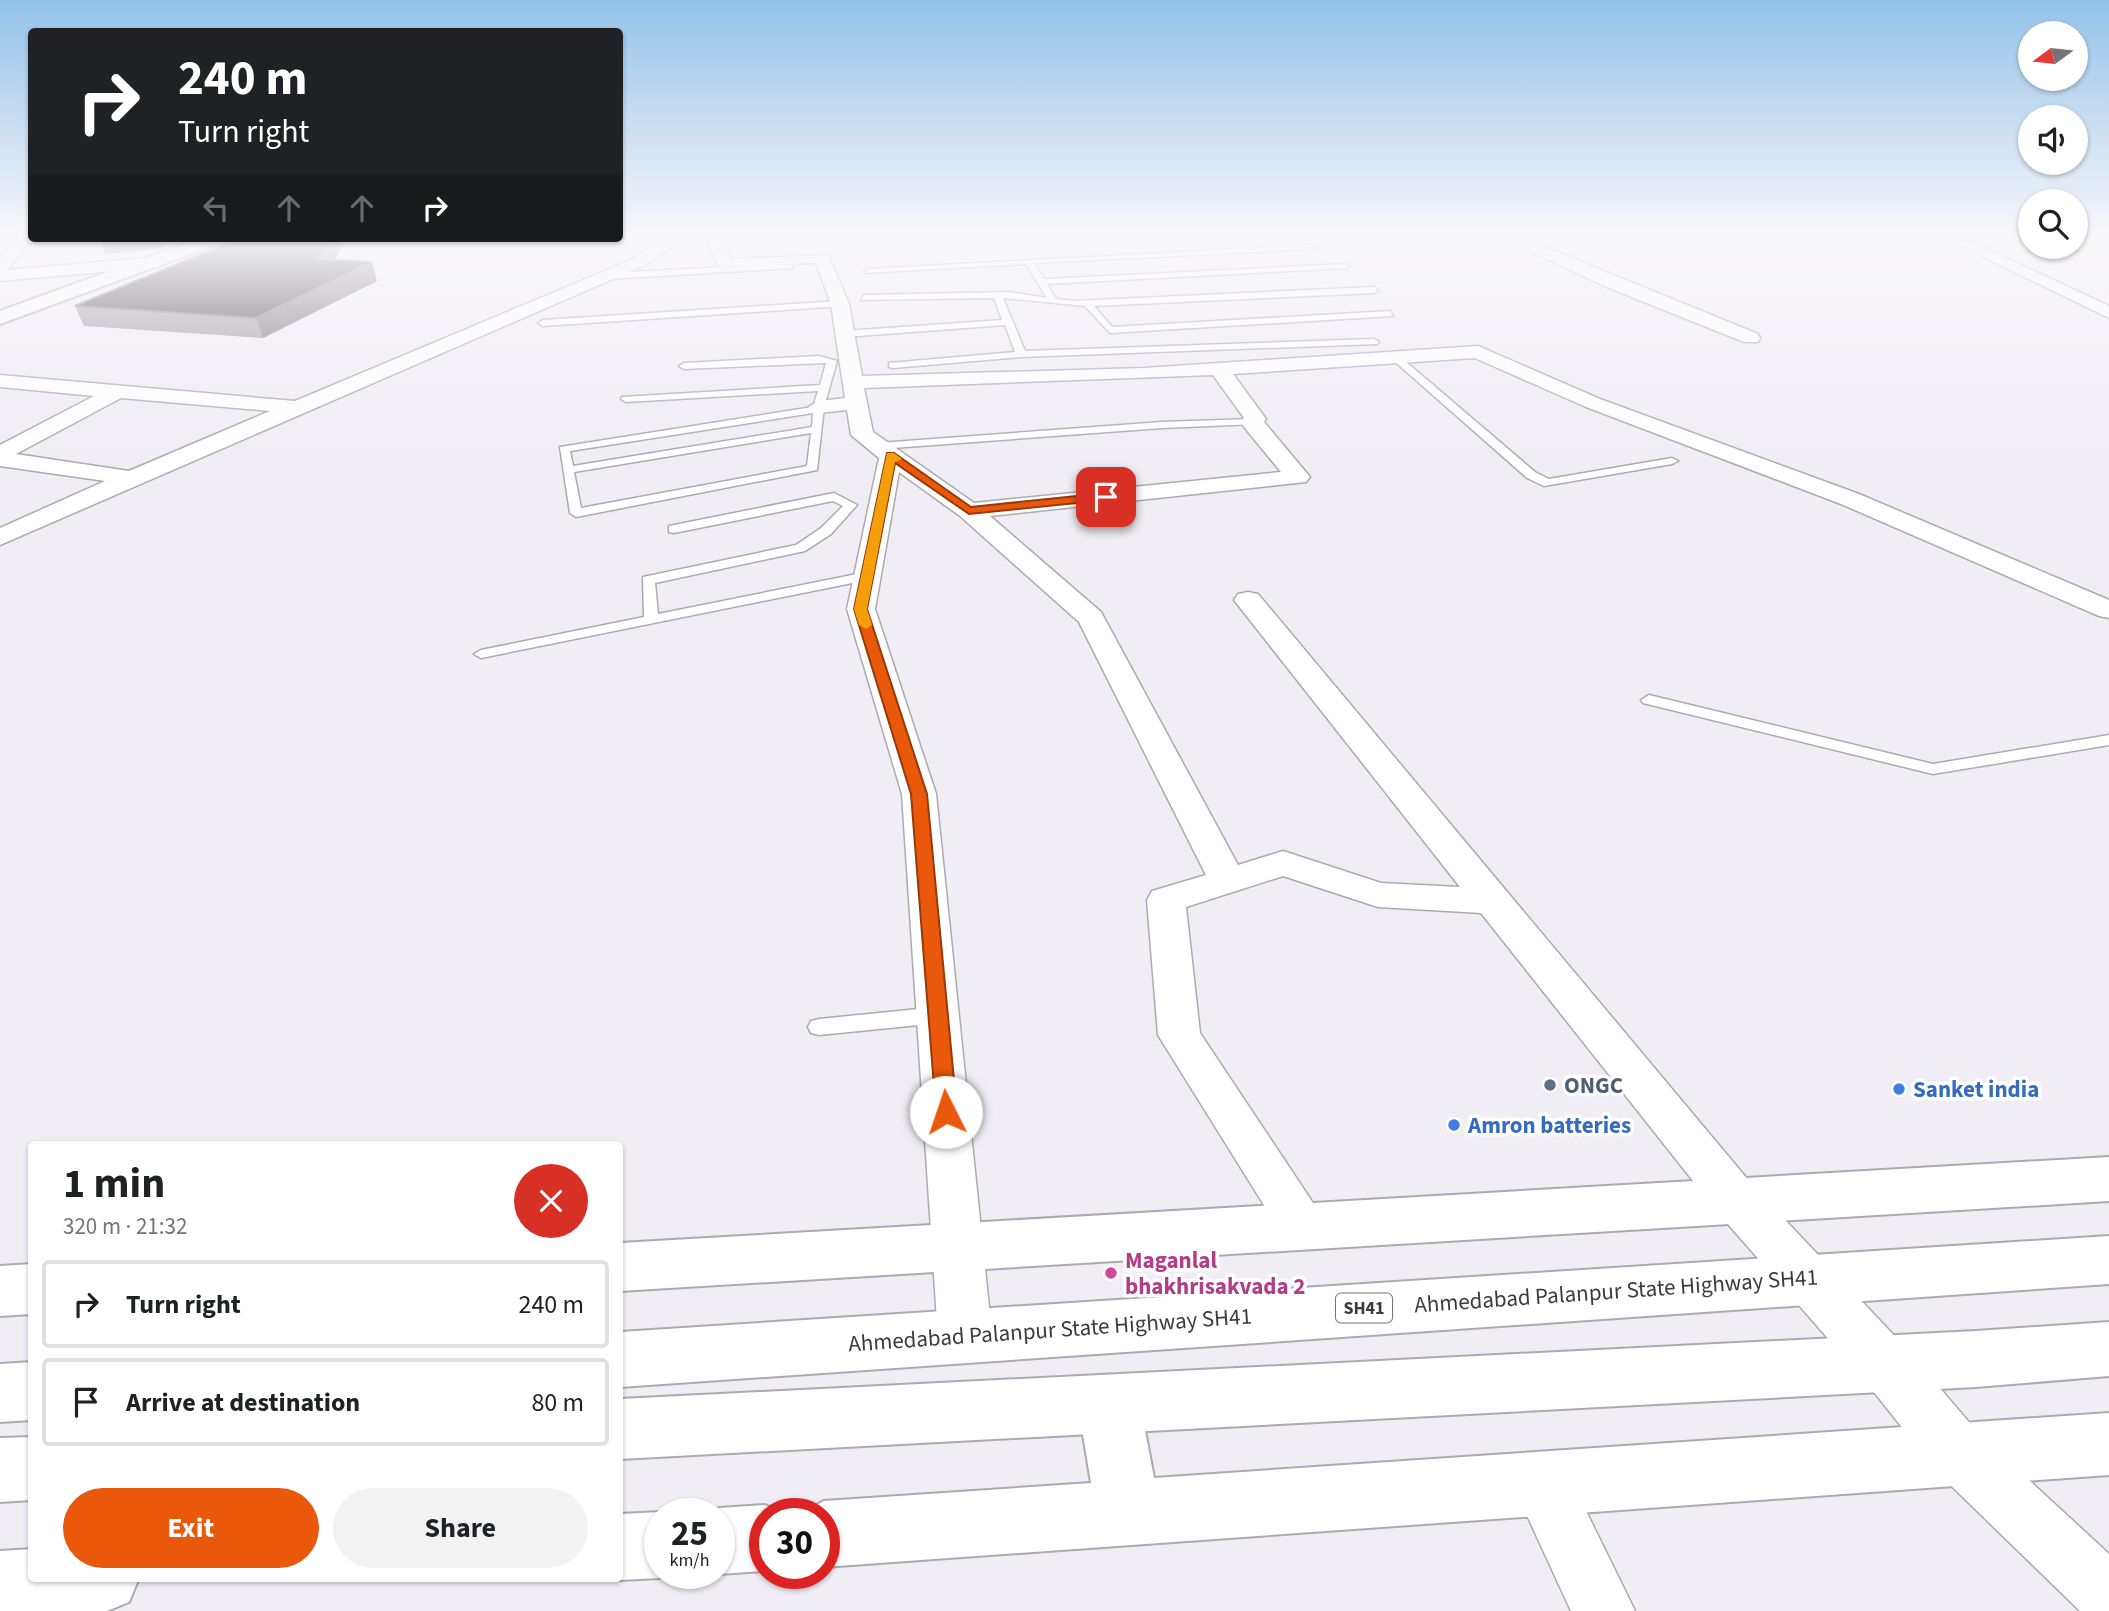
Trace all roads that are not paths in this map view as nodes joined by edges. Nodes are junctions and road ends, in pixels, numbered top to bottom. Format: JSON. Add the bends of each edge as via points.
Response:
{"nodes":[{"id":1,"x":25,"y":309,"type":"edge"},
{"id":2,"x":530,"y":309,"type":"edge"},
{"id":3,"x":737,"y":309,"type":"edge"},
{"id":4,"x":850,"y":309,"type":"edge"},
{"id":5,"x":1003,"y":309,"type":"edge"},
{"id":6,"x":1092,"y":309,"type":"edge"},
{"id":7,"x":1678,"y":309,"type":"edge"},
{"id":8,"x":1286,"y":311,"type":"dead end"},
{"id":9,"x":1390,"y":314,"type":"dead end"},
{"id":10,"x":0,"y":318,"type":"edge"},
{"id":11,"x":1294,"y":319,"type":"junction"},
{"id":12,"x":543,"y":323,"type":"dead end"},
{"id":13,"x":1008,"y":323,"type":"junction"},
{"id":14,"x":1303,"y":328,"type":"dead end"},
{"id":15,"x":845,"y":334,"type":"junction"},
{"id":16,"x":1311,"y":336,"type":"dead end"},
{"id":17,"x":1751,"y":338,"type":"dead end"},
{"id":18,"x":1374,"y":342,"type":"dead end"},
{"id":19,"x":1319,"y":345,"type":"junction"},
{"id":20,"x":1021,"y":354,"type":"junction"},
{"id":21,"x":1395,"y":357,"type":"junction"},
{"id":22,"x":893,"y":365,"type":"dead end"},
{"id":23,"x":684,"y":366,"type":"dead end"},
{"id":24,"x":1219,"y":369,"type":"junction"},
{"id":25,"x":0,"y":382,"type":"edge"},
{"id":26,"x":119,"y":391,"type":"junction"},
{"id":27,"x":855,"y":393,"type":"junction"},
{"id":28,"x":822,"y":397,"type":"junction"},
{"id":29,"x":626,"y":399,"type":"dead end"},
{"id":30,"x":298,"y":408,"type":"junction"},
{"id":31,"x":1252,"y":422,"type":"junction"},
{"id":32,"x":817,"y":429,"type":"junction"},
{"id":33,"x":885,"y":451,"type":"junction"},
{"id":34,"x":0,"y":456,"type":"edge"},
{"id":35,"x":1672,"y":461,"type":"dead end"},
{"id":36,"x":568,"y":470,"type":"junction"},
{"id":37,"x":132,"y":478,"type":"junction"},
{"id":38,"x":969,"y":511,"type":"junction"},
{"id":39,"x":674,"y":529,"type":"dead end"},
{"id":40,"x":0,"y":537,"type":"edge"},
{"id":41,"x":867,"y":576,"type":"junction"},
{"id":42,"x":1248,"y":600,"type":"dead end"},
{"id":43,"x":2109,"y":610,"type":"edge"},
{"id":44,"x":651,"y":620,"type":"junction"},
{"id":45,"x":481,"y":654,"type":"dead end"},
{"id":46,"x":1650,"y":700,"type":"dead end"},
{"id":47,"x":2109,"y":740,"type":"edge"},
{"id":48,"x":1227,"y":880,"type":"junction"},
{"id":49,"x":1495,"y":901,"type":"junction"},
{"id":50,"x":939,"y":1015,"type":"junction"},
{"id":51,"x":819,"y":1027,"type":"dead end"},
{"id":52,"x":2109,"y":1179,"type":"edge"},
{"id":53,"x":1737,"y":1201,"type":"junction"},
{"id":54,"x":1304,"y":1227,"type":"junction"},
{"id":55,"x":957,"y":1248,"type":"junction"},
{"id":56,"x":2109,"y":1260,"type":"edge"},
{"id":57,"x":623,"y":1267,"type":"edge"},
{"id":58,"x":1808,"y":1279,"type":"junction"},
{"id":59,"x":28,"y":1289,"type":"edge"},
{"id":60,"x":0,"y":1291,"type":"edge"},
{"id":61,"x":965,"y":1336,"type":"junction"},
{"id":62,"x":2109,"y":1349,"type":"edge"},
{"id":63,"x":623,"y":1360,"type":"edge"},
{"id":64,"x":1885,"y":1364,"type":"junction"},
{"id":65,"x":28,"y":1391,"type":"edge"},
{"id":66,"x":0,"y":1393,"type":"edge"},
{"id":67,"x":1109,"y":1404,"type":"junction"},
{"id":68,"x":623,"y":1429,"type":"edge"},
{"id":69,"x":2109,"y":1444,"type":"edge"},
{"id":70,"x":1959,"y":1454,"type":"junction"},
{"id":71,"x":28,"y":1468,"type":"edge"},
{"id":72,"x":0,"y":1471,"type":"edge"},
{"id":73,"x":1542,"y":1485,"type":"junction"},
{"id":74,"x":1129,"y":1514,"type":"junction"},
{"id":75,"x":840,"y":1533,"type":"edge"},
{"id":76,"x":644,"y":1546,"type":"edge"},
{"id":77,"x":623,"y":1548,"type":"edge"},
{"id":78,"x":45,"y":1582,"type":"edge"},
{"id":79,"x":0,"y":1585,"type":"edge"},
{"id":80,"x":2109,"y":1596,"type":"edge"},
{"id":81,"x":1604,"y":1611,"type":"edge"}],
"edges":[{"from":1,"to":10,"type":"main road"},
{"from":2,"to":30,"type":"street"},
{"from":3,"to":12,"type":"lane"},
{"from":4,"to":15,"type":"street"},
{"from":5,"to":13,"type":"lane"},
{"from":6,"to":11,"type":"lane","via":[[1110,330]]},
{"from":7,"to":17,"type":"street"},
{"from":8,"to":11,"type":"lane"},
{"from":9,"to":11,"type":"lane"},
{"from":11,"to":14,"type":"lane"},
{"from":13,"to":15,"type":"lane"},
{"from":13,"to":20,"type":"lane"},
{"from":15,"to":27,"type":"street"},
{"from":16,"to":19,"type":"lane"},
{"from":18,"to":19,"type":"lane"},
{"from":19,"to":20,"type":"lane"},
{"from":20,"to":22,"type":"lane"},
{"from":21,"to":24,"type":"street"},
{"from":21,"to":35,"type":"lane","via":[[1531,475],[1548,483]]},
{"from":21,"to":43,"type":"street","via":[[1478,352],[1593,403],[1850,499]]},
{"from":23,"to":28,"type":"lane","via":[[832,361]]},
{"from":24,"to":27,"type":"street"},
{"from":24,"to":31,"type":"street","via":[[1255,419]]},
{"from":25,"to":26,"type":"street"},
{"from":26,"to":30,"type":"street"},
{"from":26,"to":34,"type":"street"},
{"from":27,"to":28,"type":"street"},
{"from":27,"to":33,"type":"street","via":[[862,435]]},
{"from":28,"to":29,"type":"lane"},
{"from":28,"to":32,"type":"lane"},
{"from":28,"to":36,"type":"lane","via":[[564,449]]},
{"from":30,"to":37,"type":"street"},
{"from":31,"to":33,"type":"lane","via":[[1162,425]]},
{"from":31,"to":38,"type":"street","via":[[1298,477]]},
{"from":32,"to":36,"type":"lane"},
{"from":32,"to":36,"type":"lane","via":[[813,468],[576,513]]},
{"from":33,"to":38,"type":"street"},
{"from":33,"to":41,"type":"street"},
{"from":34,"to":37,"type":"street"},
{"from":37,"to":40,"type":"street"},
{"from":38,"to":48,"type":"street","via":[[1091,618]]},
{"from":39,"to":44,"type":"lane","via":[[834,497],[851,505],[826,531],[800,548],[648,580]]},
{"from":41,"to":44,"type":"lane"},
{"from":41,"to":50,"type":"street","via":[[861,609],[919,794]]},
{"from":42,"to":49,"type":"street"},
{"from":44,"to":45,"type":"lane"},
{"from":46,"to":47,"type":"lane","via":[[1933,769]]},
{"from":48,"to":49,"type":"street","via":[[1283,863],[1378,895]]},
{"from":48,"to":54,"type":"street","via":[[1166,900],[1178,1035]]},
{"from":49,"to":53,"type":"street"},
{"from":50,"to":51,"type":"lane"},
{"from":50,"to":55,"type":"street"},
{"from":52,"to":53,"type":"main road"},
{"from":53,"to":54,"type":"main road"},
{"from":53,"to":58,"type":"street"},
{"from":54,"to":55,"type":"main road"},
{"from":55,"to":57,"type":"main road"},
{"from":55,"to":61,"type":"street"},
{"from":56,"to":58,"type":"main road","name":"Ahmedabad Palanpur State Highway SH41","number":"SH41"},
{"from":58,"to":61,"type":"main road","name":"Ahmedabad Palanpur State Highway SH41","number":"SH41"},
{"from":58,"to":64,"type":"street"},
{"from":59,"to":60,"type":"main road"},
{"from":61,"to":63,"type":"main road","name":"Ahmedabad Palanpur State Highway SH41","number":"SH41"},
{"from":62,"to":64,"type":"main road"},
{"from":64,"to":67,"type":"main road"},
{"from":64,"to":70,"type":"street"},
{"from":65,"to":66,"type":"main road"},
{"from":67,"to":68,"type":"main road"},
{"from":67,"to":74,"type":"main road"},
{"from":69,"to":70,"type":"main road"},
{"from":70,"to":73,"type":"main road"},
{"from":70,"to":80,"type":"street"},
{"from":71,"to":72,"type":"main road"},
{"from":73,"to":74,"type":"main road"},
{"from":73,"to":81,"type":"street"},
{"from":74,"to":75,"type":"main road"},
{"from":76,"to":77,"type":"main road"},
{"from":78,"to":79,"type":"main road"}]}
